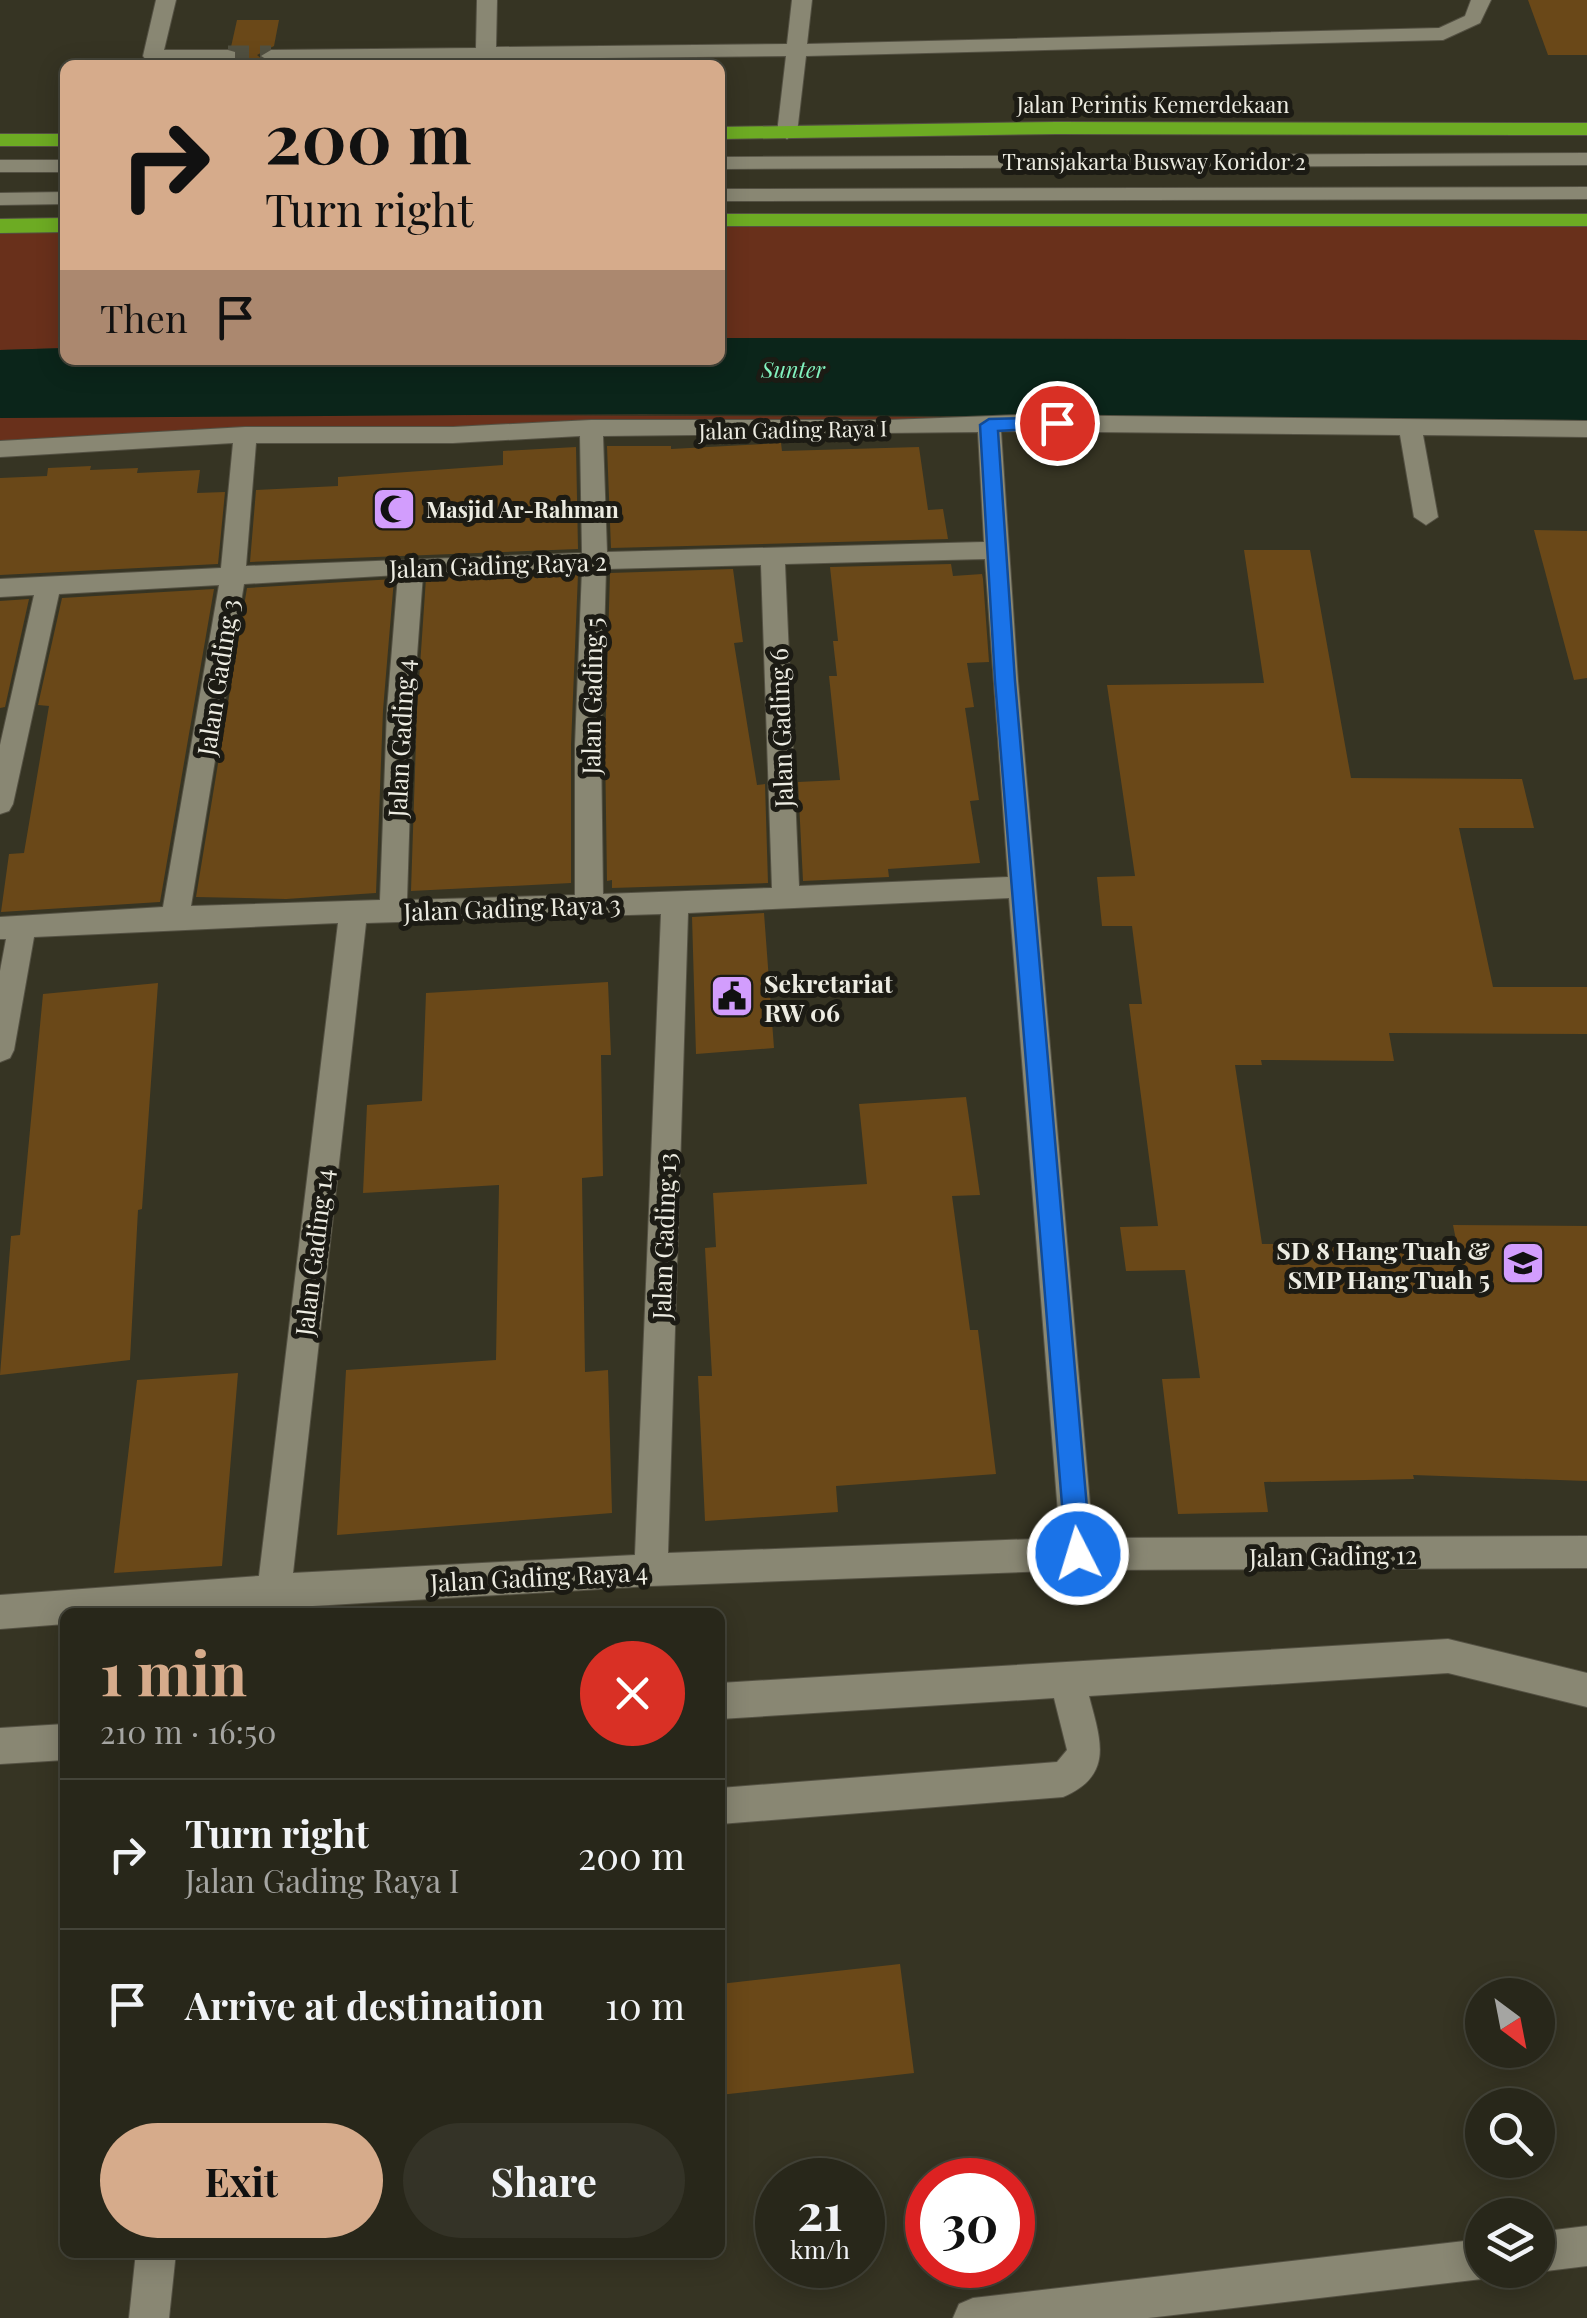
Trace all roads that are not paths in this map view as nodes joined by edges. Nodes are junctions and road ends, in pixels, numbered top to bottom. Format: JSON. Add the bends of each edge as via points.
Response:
{"nodes":[{"id":1,"x":166,"y":0,"type":"edge"},
{"id":2,"x":486,"y":0,"type":"edge"},
{"id":3,"x":802,"y":0,"type":"edge"},
{"id":4,"x":1481,"y":0,"type":"edge"},
{"id":5,"x":794,"y":50,"type":"junction"},
{"id":6,"x":228,"y":56,"type":"dead end"},
{"id":7,"x":272,"y":56,"type":"dead end"},
{"id":8,"x":486,"y":59,"type":"edge"},
{"id":9,"x":152,"y":60,"type":"edge"},
{"id":10,"x":167,"y":60,"type":"edge"},
{"id":11,"x":1587,"y":129,"type":"edge"},
{"id":12,"x":788,"y":132,"type":"junction"},
{"id":13,"x":725,"y":134,"type":"edge"},
{"id":14,"x":0,"y":140,"type":"edge"},
{"id":15,"x":60,"y":140,"type":"edge"},
{"id":16,"x":1587,"y":159,"type":"edge"},
{"id":17,"x":725,"y":163,"type":"edge"},
{"id":18,"x":0,"y":166,"type":"edge"},
{"id":19,"x":60,"y":166,"type":"edge"},
{"id":20,"x":1587,"y":193,"type":"edge"},
{"id":21,"x":725,"y":195,"type":"edge"},
{"id":22,"x":60,"y":198,"type":"edge"},
{"id":23,"x":0,"y":199,"type":"edge"},
{"id":24,"x":725,"y":220,"type":"edge"},
{"id":25,"x":1587,"y":220,"type":"edge"},
{"id":26,"x":60,"y":225,"type":"edge"},
{"id":27,"x":0,"y":226,"type":"edge"},
{"id":28,"x":989,"y":425,"type":"junction"},
{"id":29,"x":1410,"y":425,"type":"junction"},
{"id":30,"x":591,"y":428,"type":"junction"},
{"id":31,"x":1587,"y":428,"type":"edge"},
{"id":32,"x":246,"y":435,"type":"junction"},
{"id":33,"x":0,"y":449,"type":"edge"},
{"id":34,"x":1426,"y":517,"type":"dead end"},
{"id":35,"x":997,"y":550,"type":"junction"},
{"id":36,"x":773,"y":558,"type":"junction"},
{"id":37,"x":594,"y":560,"type":"junction"},
{"id":38,"x":411,"y":566,"type":"junction"},
{"id":39,"x":234,"y":574,"type":"junction"},
{"id":40,"x":48,"y":586,"type":"junction"},
{"id":41,"x":0,"y":588,"type":"edge"},
{"id":42,"x":0,"y":804,"type":"edge"},
{"id":43,"x":1024,"y":887,"type":"junction"},
{"id":44,"x":786,"y":899,"type":"junction"},
{"id":45,"x":675,"y":903,"type":"junction"},
{"id":46,"x":589,"y":905,"type":"junction"},
{"id":47,"x":392,"y":910,"type":"junction"},
{"id":48,"x":353,"y":913,"type":"junction"},
{"id":49,"x":175,"y":917,"type":"junction"},
{"id":50,"x":11,"y":927,"type":"edge"},
{"id":51,"x":0,"y":1050,"type":"edge"},
{"id":52,"x":1587,"y":1552,"type":"edge"},
{"id":53,"x":1078,"y":1554,"type":"junction"},
{"id":54,"x":651,"y":1570,"type":"junction"},
{"id":55,"x":274,"y":1591,"type":"junction"},
{"id":56,"x":0,"y":1612,"type":"edge"},
{"id":57,"x":1067,"y":1678,"type":"junction"},
{"id":58,"x":1587,"y":1690,"type":"edge"},
{"id":59,"x":725,"y":1701,"type":"edge"},
{"id":60,"x":60,"y":1742,"type":"edge"},
{"id":61,"x":0,"y":1746,"type":"edge"},
{"id":62,"x":725,"y":1806,"type":"edge"},
{"id":63,"x":1587,"y":2246,"type":"edge"},
{"id":64,"x":1555,"y":2250,"type":"edge"},
{"id":65,"x":155,"y":2258,"type":"edge"},
{"id":66,"x":1465,"y":2260,"type":"edge"},
{"id":67,"x":149,"y":2318,"type":"edge"},
{"id":68,"x":973,"y":2318,"type":"edge"}],
"edges":[{"from":1,"to":9,"type":"street"},
{"from":2,"to":8,"type":"street"},
{"from":3,"to":5,"type":"street"},
{"from":4,"to":5,"type":"street","via":[[1473,19],[1443,34]]},
{"from":5,"to":8,"type":"street"},
{"from":5,"to":12,"type":"street"},
{"from":6,"to":10,"type":"street"},
{"from":7,"to":8,"type":"street"},
{"from":11,"to":12,"type":"highway","name":"Jalan Perintis Kemerdekaan"},
{"from":12,"to":13,"type":"highway","name":"Jalan Perintis Kemerdekaan"},
{"from":14,"to":15,"type":"highway"},
{"from":16,"to":17,"type":"street","name":"Transjakarta Busway Koridor 2"},
{"from":18,"to":19,"type":"street"},
{"from":20,"to":21,"type":"street","name":"Transjakarta Busway Koridor 2"},
{"from":22,"to":23,"type":"street"},
{"from":24,"to":25,"type":"highway"},
{"from":26,"to":27,"type":"highway"},
{"from":28,"to":29,"type":"street","name":"Jalan Gading Raya I"},
{"from":28,"to":30,"type":"street","name":"Jalan Gading Raya I"},
{"from":28,"to":35,"type":"street"},
{"from":29,"to":31,"type":"street","name":"Jalan Gading Raya I"},
{"from":29,"to":34,"type":"street"},
{"from":30,"to":32,"type":"street","name":"Jalan Gading Raya I"},
{"from":30,"to":37,"type":"street","name":"Jalan Gading 5"},
{"from":32,"to":33,"type":"street","name":"Jalan Gading Raya I"},
{"from":32,"to":39,"type":"street","name":"Jalan Gading 3"},
{"from":35,"to":36,"type":"street","name":"Jalan Gading Raya 2"},
{"from":35,"to":43,"type":"street"},
{"from":36,"to":37,"type":"street","name":"Jalan Gading Raya 2"},
{"from":36,"to":44,"type":"street","name":"Jalan Gading 6"},
{"from":37,"to":38,"type":"street","name":"Jalan Gading Raya 2"},
{"from":37,"to":46,"type":"street","name":"Jalan Gading 5"},
{"from":38,"to":39,"type":"street","name":"Jalan Gading Raya 2"},
{"from":38,"to":47,"type":"street","name":"Jalan Gading 4"},
{"from":39,"to":40,"type":"street","name":"Jalan Gading Raya 2"},
{"from":39,"to":49,"type":"street","name":"Jalan Gading 3"},
{"from":40,"to":41,"type":"street","name":"Jalan Gading Raya 2"},
{"from":40,"to":42,"type":"street"},
{"from":43,"to":44,"type":"street","name":"Jalan Gading Raya 3"},
{"from":43,"to":53,"type":"street"},
{"from":44,"to":45,"type":"street","name":"Jalan Gading Raya 3"},
{"from":45,"to":46,"type":"street","name":"Jalan Gading Raya 3"},
{"from":45,"to":54,"type":"street","name":"Jalan Gading 13"},
{"from":46,"to":47,"type":"street","name":"Jalan Gading Raya 3"},
{"from":47,"to":48,"type":"street","name":"Jalan Gading Raya 3"},
{"from":48,"to":49,"type":"street","name":"Jalan Gading Raya 3"},
{"from":48,"to":55,"type":"street","name":"Jalan Gading 14"},
{"from":49,"to":50,"type":"street","name":"Jalan Gading Raya 3"},
{"from":50,"to":51,"type":"street"},
{"from":52,"to":53,"type":"street","name":"Jalan Gading 12"},
{"from":53,"to":54,"type":"street","name":"Jalan Gading Raya 4"},
{"from":54,"to":55,"type":"street","name":"Jalan Gading Raya 4"},
{"from":55,"to":56,"type":"street","name":"Jalan Gading Raya 4"},
{"from":57,"to":58,"type":"street","via":[[1448,1656]]},
{"from":57,"to":59,"type":"street"},
{"from":57,"to":62,"type":"street","via":[[1085,1751],[1076,1770],[1062,1779]]},
{"from":60,"to":61,"type":"street"},
{"from":63,"to":64,"type":"street"},
{"from":65,"to":67,"type":"street"},
{"from":66,"to":68,"type":"street"}]}
